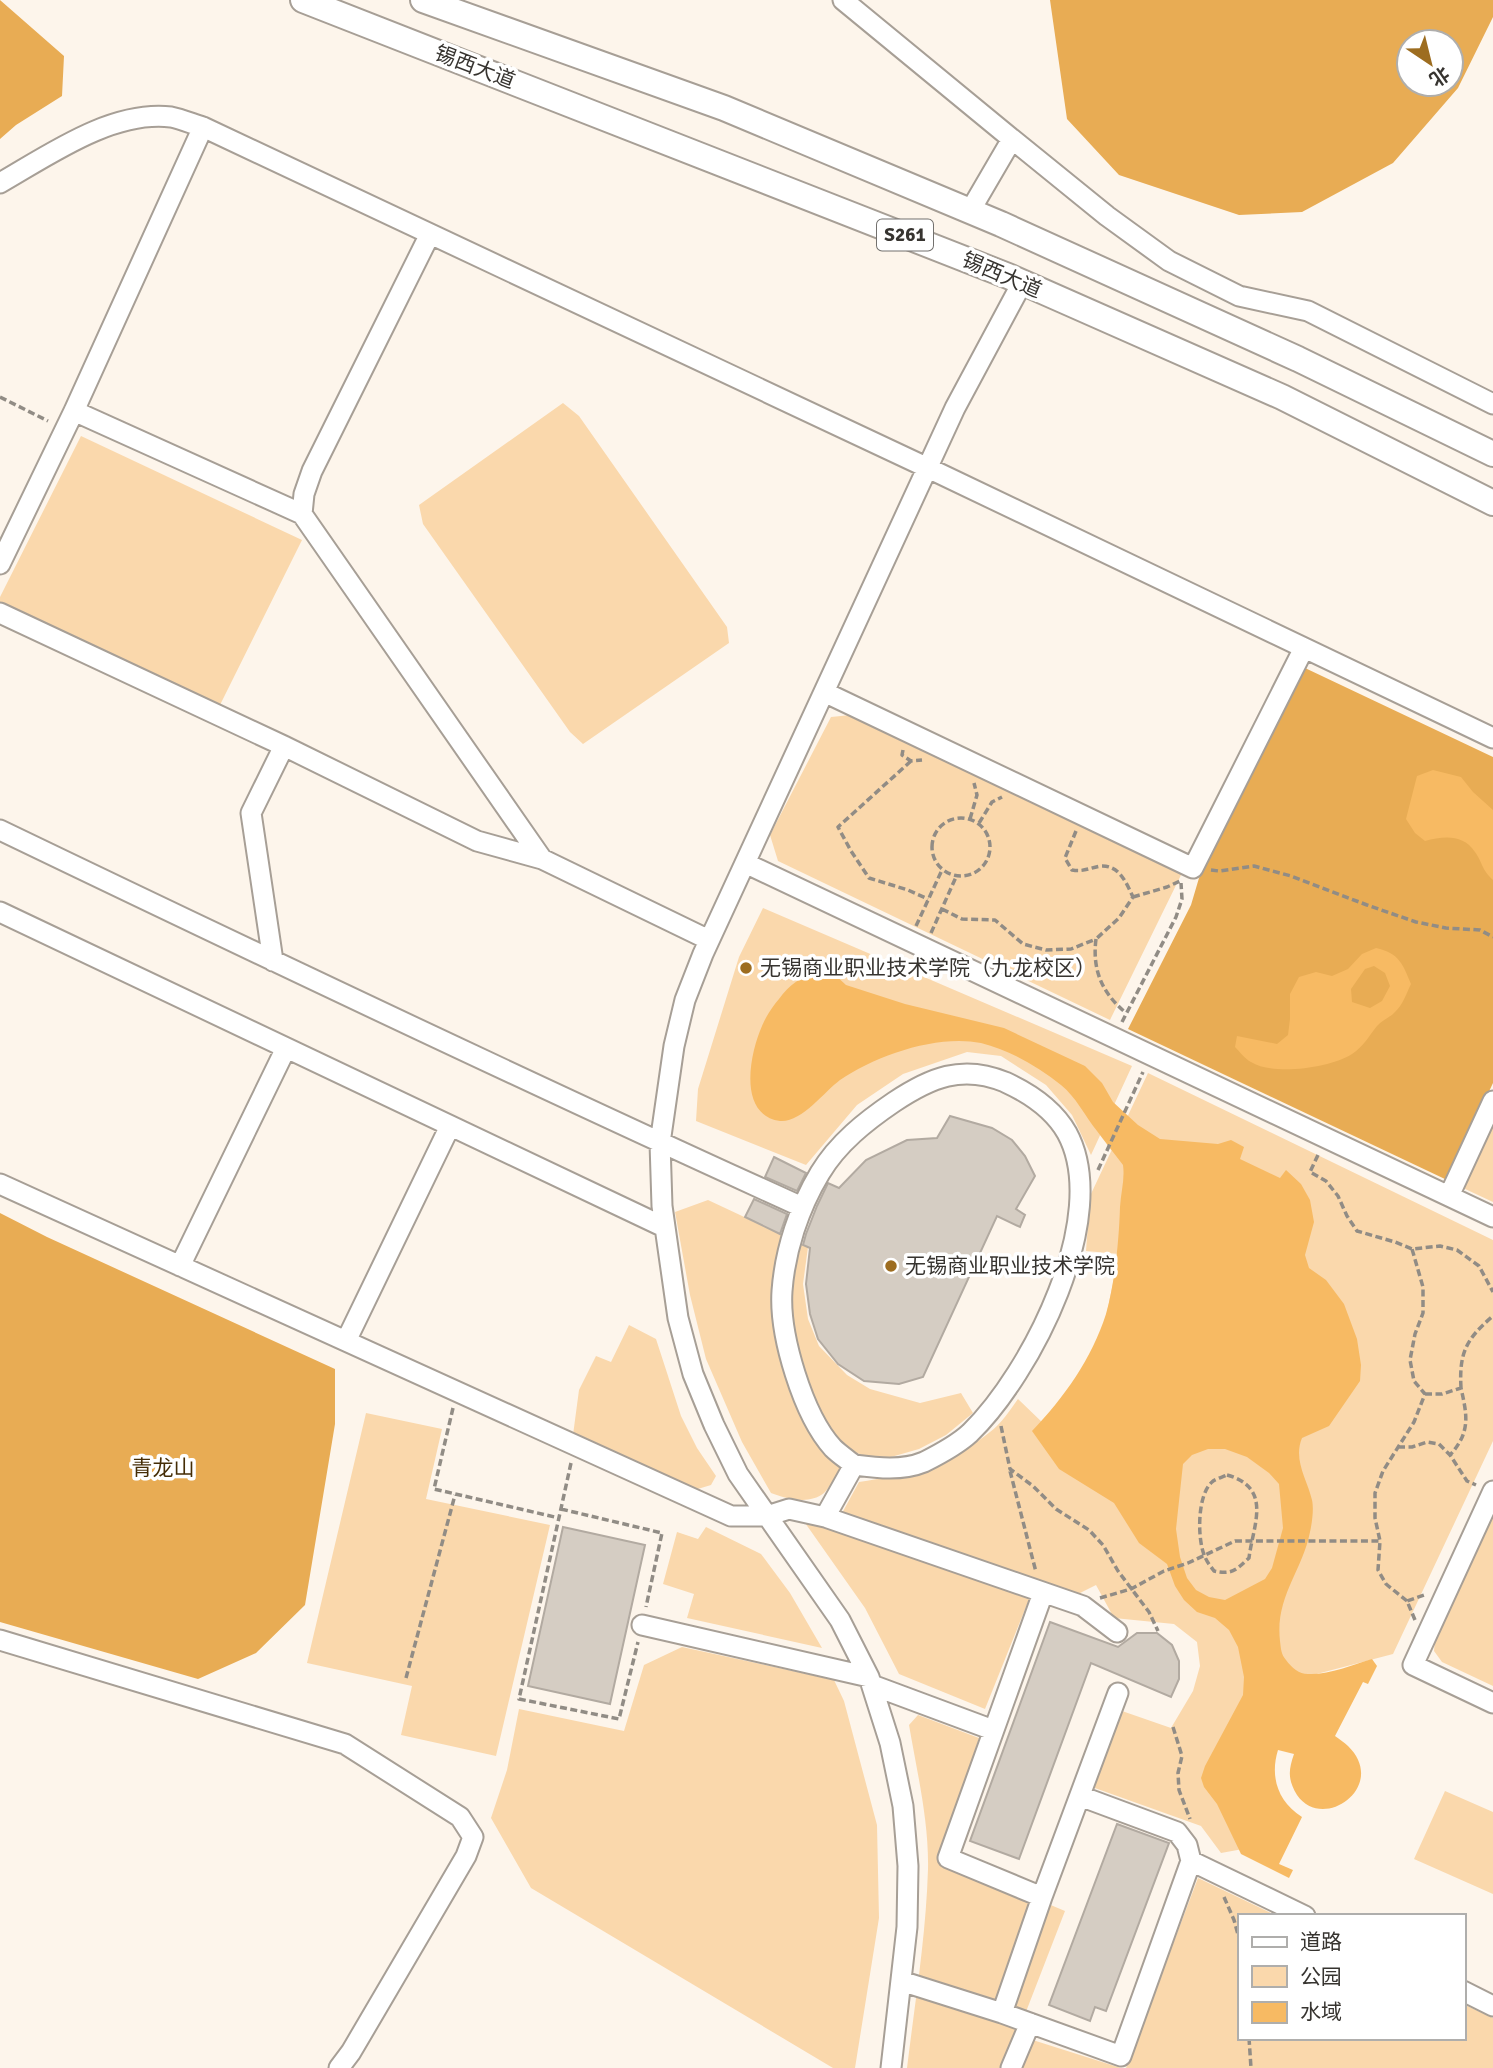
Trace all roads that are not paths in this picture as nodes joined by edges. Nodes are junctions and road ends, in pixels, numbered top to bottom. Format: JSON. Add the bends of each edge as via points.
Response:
{"nodes":[{"id":1,"x":303,"y":0,"type":"edge"},
{"id":2,"x":423,"y":0,"type":"edge"},
{"id":3,"x":843,"y":0,"type":"edge"},
{"id":4,"x":203,"y":127,"type":"junction"},
{"id":5,"x":1012,"y":139,"type":"junction"},
{"id":6,"x":0,"y":183,"type":"edge"},
{"id":7,"x":970,"y":211,"type":"junction"},
{"id":8,"x":430,"y":234,"type":"junction"},
{"id":9,"x":1022,"y":283,"type":"junction"},
{"id":10,"x":1493,"y":404,"type":"edge"},
{"id":11,"x":74,"y":411,"type":"junction"},
{"id":12,"x":1493,"y":454,"type":"edge"},
{"id":13,"x":928,"y":468,"type":"junction"},
{"id":14,"x":1493,"y":503,"type":"edge"},
{"id":15,"x":302,"y":514,"type":"junction"},
{"id":16,"x":0,"y":564,"type":"edge"},
{"id":17,"x":0,"y":613,"type":"edge"},
{"id":18,"x":1304,"y":648,"type":"junction"},
{"id":19,"x":824,"y":692,"type":"junction"},
{"id":20,"x":1493,"y":738,"type":"edge"},
{"id":21,"x":284,"y":746,"type":"junction"},
{"id":22,"x":0,"y":830,"type":"edge"},
{"id":23,"x":542,"y":859,"type":"junction"},
{"id":24,"x":745,"y":863,"type":"junction"},
{"id":25,"x":0,"y":912,"type":"edge"},
{"id":26,"x":709,"y":940,"type":"junction"},
{"id":27,"x":273,"y":961,"type":"junction"},
{"id":28,"x":286,"y":1048,"type":"junction"},
{"id":29,"x":1493,"y":1101,"type":"edge"},
{"id":30,"x":450,"y":1126,"type":"junction"},
{"id":31,"x":660,"y":1143,"type":"junction"},
{"id":32,"x":0,"y":1184,"type":"edge"},
{"id":33,"x":1449,"y":1196,"type":"junction"},
{"id":34,"x":802,"y":1207,"type":"junction"},
{"id":35,"x":1493,"y":1217,"type":"edge"},
{"id":36,"x":664,"y":1227,"type":"junction"},
{"id":37,"x":180,"y":1266,"type":"junction"},
{"id":38,"x":346,"y":1341,"type":"junction"},
{"id":39,"x":855,"y":1465,"type":"junction"},
{"id":40,"x":1493,"y":1492,"type":"edge"},
{"id":41,"x":767,"y":1516,"type":"junction"},
{"id":42,"x":825,"y":1517,"type":"junction"},
{"id":43,"x":1043,"y":1593,"type":"junction"},
{"id":44,"x":642,"y":1625,"type":"road end"},
{"id":45,"x":1117,"y":1632,"type":"dead end"},
{"id":46,"x":0,"y":1640,"type":"edge"},
{"id":47,"x":871,"y":1681,"type":"junction"},
{"id":48,"x":1118,"y":1693,"type":"dead end"},
{"id":49,"x":1493,"y":1703,"type":"edge"},
{"id":50,"x":993,"y":1730,"type":"junction"},
{"id":51,"x":1080,"y":1796,"type":"junction"},
{"id":52,"x":1189,"y":1853,"type":"junction"},
{"id":53,"x":1042,"y":1897,"type":"junction"},
{"id":54,"x":1301,"y":1914,"type":"edge"},
{"id":55,"x":901,"y":1981,"type":"junction"},
{"id":56,"x":1465,"y":1993,"type":"edge"},
{"id":57,"x":1493,"y":2006,"type":"edge"},
{"id":58,"x":1002,"y":2013,"type":"junction"},
{"id":59,"x":1030,"y":2024,"type":"junction"},
{"id":60,"x":339,"y":2068,"type":"edge"},
{"id":61,"x":891,"y":2068,"type":"edge"},
{"id":62,"x":1011,"y":2068,"type":"edge"}],
"edges":[{"from":1,"to":9,"type":"main road","name":"锡西大道","number":"S261"},
{"from":2,"to":7,"type":"main road","number":"S261","via":[[724,108]]},
{"from":3,"to":5,"type":"street"},
{"from":4,"to":6,"type":"street","via":[[172,117],[112,124]]},
{"from":4,"to":8,"type":"street"},
{"from":4,"to":11,"type":"street"},
{"from":5,"to":7,"type":"street"},
{"from":5,"to":10,"type":"street","via":[[1169,261],[1238,296],[1308,311]]},
{"from":7,"to":12,"type":"main road","number":"S261","via":[[1298,359]]},
{"from":8,"to":13,"type":"street"},
{"from":8,"to":15,"type":"street","via":[[312,471]]},
{"from":9,"to":13,"type":"street"},
{"from":9,"to":14,"type":"main road","name":"锡西大道","number":"S261","via":[[1282,397]]},
{"from":11,"to":15,"type":"street"},
{"from":11,"to":16,"type":"street"},
{"from":13,"to":18,"type":"street"},
{"from":13,"to":19,"type":"street"},
{"from":15,"to":23,"type":"street"},
{"from":17,"to":21,"type":"street"},
{"from":18,"to":19,"type":"street","via":[[1187,875],[1083,816]]},
{"from":18,"to":20,"type":"street"},
{"from":19,"to":24,"type":"street"},
{"from":21,"to":23,"type":"street","via":[[477,841]]},
{"from":21,"to":27,"type":"street","via":[[251,813]]},
{"from":22,"to":27,"type":"street"},
{"from":23,"to":26,"type":"street"},
{"from":24,"to":26,"type":"street"},
{"from":24,"to":33,"type":"street"},
{"from":25,"to":28,"type":"street"},
{"from":26,"to":31,"type":"street","via":[[685,1000]]},
{"from":27,"to":31,"type":"street"},
{"from":28,"to":30,"type":"street"},
{"from":28,"to":37,"type":"street"},
{"from":29,"to":33,"type":"street"},
{"from":30,"to":36,"type":"street"},
{"from":30,"to":38,"type":"street"},
{"from":31,"to":34,"type":"street"},
{"from":31,"to":36,"type":"street"},
{"from":32,"to":37,"type":"street"},
{"from":33,"to":35,"type":"street"},
{"from":34,"to":39,"type":"street","via":[[787,1255],[782,1293],[785,1333],[792,1364],[817,1423],[833,1448]]},
{"from":34,"to":39,"type":"street","via":[[821,1171],[872,1117],[930,1080],[957,1073],[979,1074],[1013,1086],[1048,1109],[1066,1133],[1076,1158],[1080,1193],[1073,1246],[1056,1299],[1014,1381],[968,1434],[947,1450],[921,1463],[890,1469]]},
{"from":36,"to":41,"type":"street","via":[[678,1318],[693,1374],[738,1474]]},
{"from":37,"to":38,"type":"street"},
{"from":38,"to":41,"type":"street","via":[[731,1516]]},
{"from":39,"to":42,"type":"street"},
{"from":40,"to":49,"type":"street","via":[[1413,1665]]},
{"from":41,"to":42,"type":"street","via":[[789,1509]]},
{"from":41,"to":47,"type":"street","via":[[840,1620]]},
{"from":42,"to":43,"type":"street"},
{"from":43,"to":45,"type":"street","via":[[1083,1606]]},
{"from":43,"to":50,"type":"street"},
{"from":44,"to":47,"type":"street"},
{"from":46,"to":60,"type":"street","via":[[345,1744],[460,1816],[473,1837],[466,1856]]},
{"from":47,"to":50,"type":"street"},
{"from":47,"to":55,"type":"street","via":[[903,1806],[908,1866]]},
{"from":48,"to":51,"type":"street"},
{"from":50,"to":53,"type":"street","via":[[948,1858]]},
{"from":51,"to":52,"type":"street","via":[[1177,1832]]},
{"from":51,"to":53,"type":"street"},
{"from":52,"to":54,"type":"street","via":[[1213,1872]]},
{"from":52,"to":59,"type":"street","via":[[1121,2056]]},
{"from":53,"to":58,"type":"street"},
{"from":55,"to":58,"type":"street"},
{"from":55,"to":61,"type":"street"},
{"from":56,"to":57,"type":"street"},
{"from":58,"to":59,"type":"street"},
{"from":59,"to":62,"type":"street"}]}
